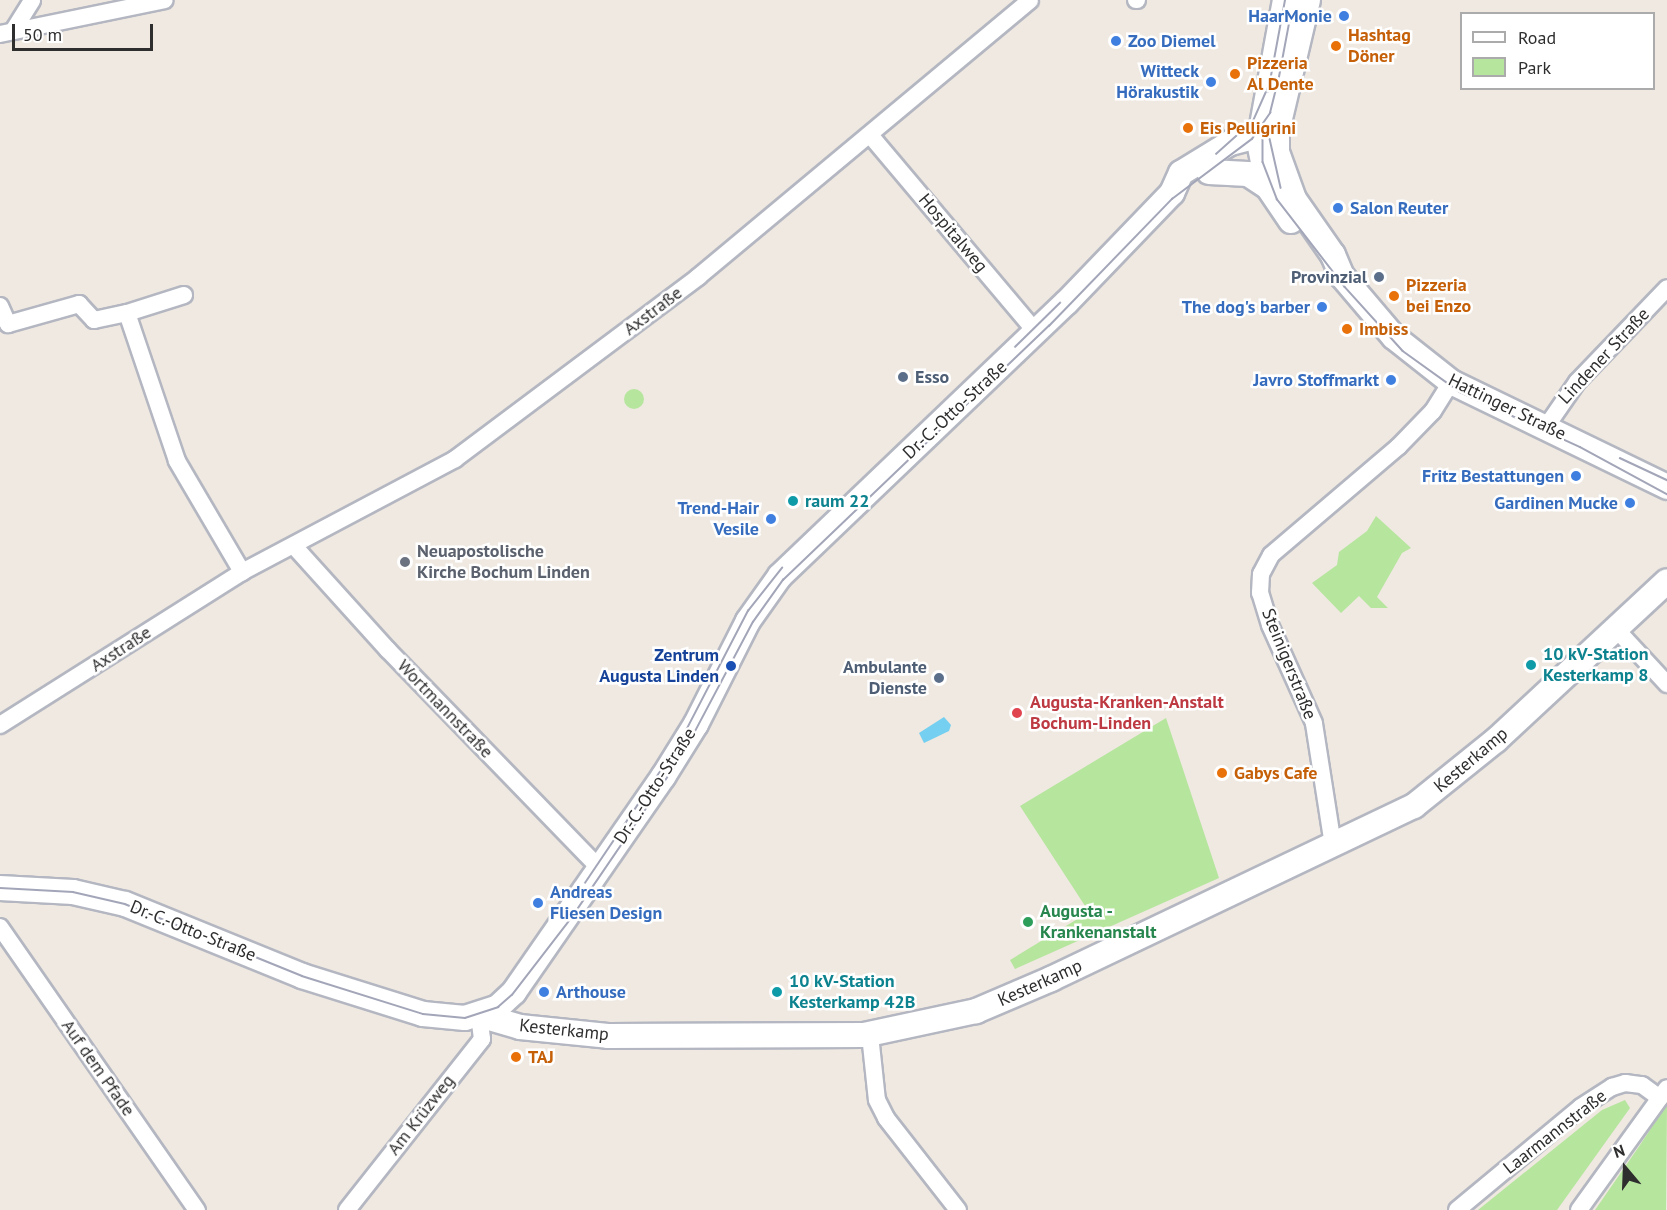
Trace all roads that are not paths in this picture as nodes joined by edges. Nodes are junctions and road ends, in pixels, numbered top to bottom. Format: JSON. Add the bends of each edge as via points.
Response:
{"nodes":[{"id":1,"x":32,"y":0,"type":"edge"},
{"id":2,"x":165,"y":0,"type":"edge"},
{"id":3,"x":1030,"y":0,"type":"edge"},
{"id":4,"x":1285,"y":0,"type":"edge"},
{"id":5,"x":1308,"y":0,"type":"edge"},
{"id":6,"x":7,"y":32,"type":"edge"},
{"id":7,"x":870,"y":135,"type":"junction"},
{"id":8,"x":1265,"y":136,"type":"junction"},
{"id":9,"x":1209,"y":172,"type":"junction"},
{"id":10,"x":1268,"y":188,"type":"junction"},
{"id":11,"x":1173,"y":193,"type":"junction"},
{"id":12,"x":1342,"y":276,"type":"junction"},
{"id":13,"x":1667,"y":288,"type":"edge"},
{"id":14,"x":184,"y":295,"type":"dead end"},
{"id":15,"x":0,"y":306,"type":"edge"},
{"id":16,"x":127,"y":313,"type":"junction"},
{"id":17,"x":1036,"y":332,"type":"junction"},
{"id":18,"x":1451,"y":382,"type":"junction"},
{"id":19,"x":1546,"y":427,"type":"junction"},
{"id":20,"x":1667,"y":487,"type":"edge"},
{"id":21,"x":294,"y":546,"type":"junction"},
{"id":22,"x":242,"y":572,"type":"junction"},
{"id":23,"x":1667,"y":581,"type":"edge"},
{"id":24,"x":1616,"y":629,"type":"junction"},
{"id":25,"x":1667,"y":684,"type":"edge"},
{"id":26,"x":0,"y":726,"type":"edge"},
{"id":27,"x":1333,"y":845,"type":"junction"},
{"id":28,"x":600,"y":869,"type":"junction"},
{"id":29,"x":0,"y":888,"type":"edge"},
{"id":30,"x":0,"y":927,"type":"edge"},
{"id":31,"x":479,"y":1015,"type":"junction"},
{"id":32,"x":870,"y":1035,"type":"junction"},
{"id":33,"x":1663,"y":1093,"type":"edge"},
{"id":34,"x":196,"y":1210,"type":"edge"},
{"id":35,"x":346,"y":1210,"type":"edge"},
{"id":36,"x":958,"y":1210,"type":"edge"},
{"id":37,"x":1457,"y":1210,"type":"edge"},
{"id":38,"x":1579,"y":1210,"type":"edge"}],
"edges":[{"from":1,"to":6,"type":"street"},
{"from":2,"to":6,"type":"street"},
{"from":3,"to":7,"type":"street","name":"Axstraße"},
{"from":4,"to":8,"type":"street","name":"Hattinger Straße"},
{"from":5,"to":8,"type":"street","name":"Hattinger Straße"},
{"from":7,"to":17,"type":"street","name":"Hospitalweg"},
{"from":7,"to":21,"type":"street","name":"Axstraße","via":[[698,277],[455,459]]},
{"from":8,"to":9,"type":"street","name":"Dr.-C.-Otto-Straße"},
{"from":8,"to":10,"type":"street","name":"Hattinger Straße"},
{"from":8,"to":11,"type":"street","name":"Dr.-C.-Otto-Straße","via":[[1230,143],[1181,173]]},
{"from":8,"to":12,"type":"street","name":"Hattinger Straße","via":[[1277,152],[1288,188]]},
{"from":9,"to":10,"type":"street","via":[[1248,174]]},
{"from":9,"to":11,"type":"street","name":"Dr.-C.-Otto-Straße","via":[[1190,187]]},
{"from":10,"to":12,"type":"street","name":"Hattinger Straße","via":[[1323,263]]},
{"from":11,"to":17,"type":"street","name":"Dr.-C.-Otto-Straße"},
{"from":12,"to":18,"type":"street","name":"Hattinger Straße","via":[[1394,338]]},
{"from":13,"to":19,"type":"street","name":"Lindener Straße","via":[[1577,382]]},
{"from":14,"to":16,"type":"street"},
{"from":15,"to":16,"type":"street","via":[[8,324],[79,304],[94,320]]},
{"from":16,"to":22,"type":"street","via":[[177,461]]},
{"from":17,"to":28,"type":"street","name":"Dr.-C.-Otto-Straße","via":[[763,597],[680,751]]},
{"from":18,"to":19,"type":"street","name":"Hattinger Straße"},
{"from":18,"to":27,"type":"street","name":"Steinigerstraße","via":[[1433,411],[1398,447],[1271,555],[1259,583],[1270,625],[1314,723]]},
{"from":19,"to":20,"type":"street","name":"Hattinger Straße"},
{"from":21,"to":22,"type":"street","name":"Axstraße"},
{"from":21,"to":28,"type":"street","name":"Wortmannstraße","via":[[393,656]]},
{"from":22,"to":26,"type":"street","name":"Axstraße"},
{"from":23,"to":24,"type":"street","name":"Kesterkamp"},
{"from":24,"to":25,"type":"street"},
{"from":24,"to":27,"type":"street","name":"Kesterkamp","via":[[1456,776],[1414,806]]},
{"from":27,"to":32,"type":"street","name":"Kesterkamp","via":[[1016,995],[928,1024]]},
{"from":28,"to":31,"type":"street","name":"Dr.-C.-Otto-Straße","via":[[512,995]]},
{"from":29,"to":31,"type":"street","name":"Dr.-C.-Otto-Straße","via":[[73,891],[125,904],[362,997],[423,1014],[465,1018]]},
{"from":30,"to":34,"type":"street","name":"Auf dem Pfade"},
{"from":31,"to":32,"type":"street","name":"Kesterkamp","via":[[520,1027],[601,1035]]},
{"from":31,"to":35,"type":"street","name":"Am Krüzweg","via":[[482,1039]]},
{"from":32,"to":36,"type":"street","via":[[877,1100],[886,1118]]},
{"from":33,"to":37,"type":"street","name":"Laarmannstraße","via":[[1625,1083],[1612,1088],[1581,1107]]},
{"from":33,"to":38,"type":"street"}]}
